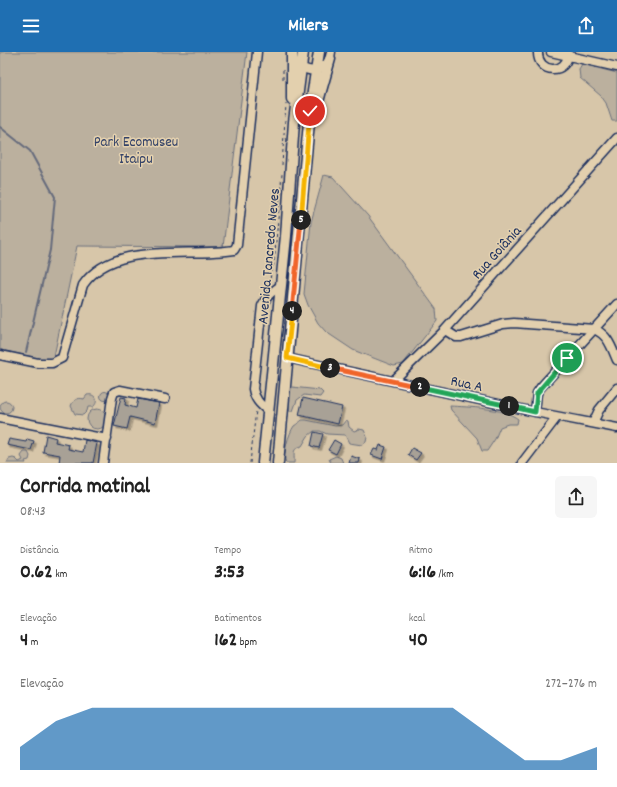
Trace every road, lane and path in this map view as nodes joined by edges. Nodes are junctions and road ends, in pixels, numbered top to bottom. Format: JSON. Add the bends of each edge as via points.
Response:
{"nodes":[{"id":1,"x":257,"y":52,"type":"edge"},
{"id":2,"x":292,"y":52,"type":"edge"},
{"id":3,"x":303,"y":52,"type":"edge"},
{"id":4,"x":319,"y":52,"type":"edge"},
{"id":5,"x":538,"y":52,"type":"edge"},
{"id":6,"x":551,"y":52,"type":"edge"},
{"id":7,"x":568,"y":54,"type":"edge"},
{"id":8,"x":330,"y":56,"type":"edge"},
{"id":9,"x":617,"y":67,"type":"edge"},
{"id":10,"x":302,"y":68,"type":"junction"},
{"id":11,"x":284,"y":70,"type":"dead end"},
{"id":12,"x":317,"y":70,"type":"junction"},
{"id":13,"x":284,"y":83,"type":"dead end"},
{"id":14,"x":286,"y":104,"type":"dead end"},
{"id":15,"x":294,"y":122,"type":"junction"},
{"id":16,"x":310,"y":126,"type":"junction"},
{"id":17,"x":617,"y":138,"type":"edge"},
{"id":18,"x":280,"y":286,"type":"junction"},
{"id":19,"x":271,"y":292,"type":"junction"},
{"id":20,"x":617,"y":304,"type":"edge"},
{"id":21,"x":594,"y":329,"type":"junction"},
{"id":22,"x":445,"y":330,"type":"junction"},
{"id":23,"x":0,"y":355,"type":"edge"},
{"id":24,"x":287,"y":358,"type":"junction"},
{"id":25,"x":617,"y":360,"type":"edge"},
{"id":26,"x":393,"y":381,"type":"junction"},
{"id":27,"x":617,"y":388,"type":"edge"},
{"id":28,"x":165,"y":399,"type":"dead end"},
{"id":29,"x":258,"y":403,"type":"junction"},
{"id":30,"x":268,"y":411,"type":"junction"},
{"id":31,"x":535,"y":412,"type":"junction"},
{"id":32,"x":557,"y":417,"type":"junction"},
{"id":33,"x":0,"y":418,"type":"edge"},
{"id":34,"x":593,"y":423,"type":"junction"},
{"id":35,"x":617,"y":428,"type":"edge"},
{"id":36,"x":107,"y":439,"type":"junction"},
{"id":37,"x":103,"y":463,"type":"edge"},
{"id":38,"x":250,"y":463,"type":"edge"},
{"id":39,"x":263,"y":463,"type":"edge"},
{"id":40,"x":278,"y":463,"type":"edge"},
{"id":41,"x":522,"y":463,"type":"edge"}],
"edges":[{"from":1,"to":23,"type":"street","via":[[237,245],[234,250],[160,253],[122,258],[108,264],[89,275],[83,285],[62,358],[52,363],[38,363]]},
{"from":2,"to":10,"type":"street"},
{"from":2,"to":15,"type":"main road"},
{"from":3,"to":10,"type":"main road","name":"Avenida Tancredo Neves"},
{"from":4,"to":12,"type":"main road","name":"Avenida Tancredo Neves"},
{"from":5,"to":7,"type":"street","via":[[541,63],[550,69],[561,67],[566,62]]},
{"from":6,"to":7,"type":"street"},
{"from":7,"to":9,"type":"street"},
{"from":8,"to":12,"type":"street","via":[[327,64]]},
{"from":8,"to":16,"type":"main road"},
{"from":10,"to":12,"type":"street"},
{"from":10,"to":15,"type":"main road","name":"Avenida Tancredo Neves"},
{"from":11,"to":13,"type":"path"},
{"from":12,"to":16,"type":"main road","name":"Avenida Tancredo Neves"},
{"from":14,"to":19,"type":"path"},
{"from":15,"to":18,"type":"main road","name":"Avenida Tancredo Neves"},
{"from":16,"to":24,"type":"main road","name":"Avenida Tancredo Neves"},
{"from":17,"to":22,"type":"street","name":"Rua Goiânia"},
{"from":18,"to":19,"type":"street"},
{"from":18,"to":30,"type":"main road","name":"Avenida Tancredo Neves"},
{"from":19,"to":29,"type":"street","via":[[262,306],[253,389]]},
{"from":20,"to":21,"type":"street"},
{"from":21,"to":22,"type":"street","via":[[503,324],[461,338]]},
{"from":21,"to":25,"type":"street","via":[[606,336]]},
{"from":21,"to":31,"type":"street","via":[[541,387],[537,393]]},
{"from":22,"to":26,"type":"street","name":"Rua Goiânia"},
{"from":24,"to":26,"type":"street","name":"Rua A"},
{"from":24,"to":40,"type":"main road","name":"Avenida Tancredo Neves"},
{"from":26,"to":31,"type":"street","name":"Rua A"},
{"from":27,"to":34,"type":"street","via":[[599,410]]},
{"from":28,"to":36,"type":"street","via":[[120,390],[114,392]]},
{"from":29,"to":30,"type":"street"},
{"from":29,"to":38,"type":"path"},
{"from":30,"to":39,"type":"main road","name":"Avenida Tancredo Neves"},
{"from":31,"to":32,"type":"street","name":"Rua A"},
{"from":32,"to":34,"type":"street","name":"Rua A"},
{"from":32,"to":41,"type":"street"},
{"from":33,"to":36,"type":"street"},
{"from":34,"to":35,"type":"street","name":"Rua A"},
{"from":36,"to":37,"type":"street"}]}
